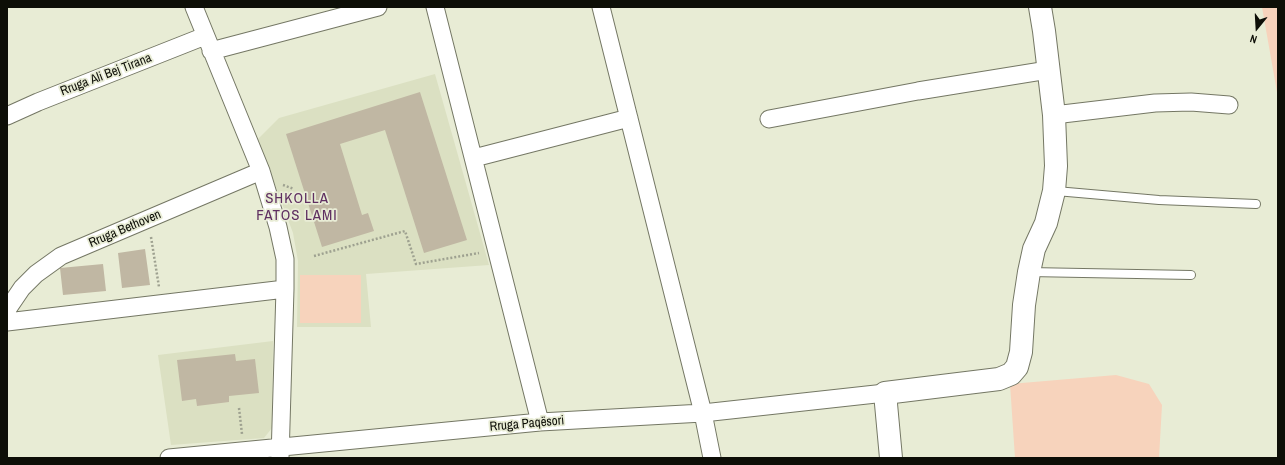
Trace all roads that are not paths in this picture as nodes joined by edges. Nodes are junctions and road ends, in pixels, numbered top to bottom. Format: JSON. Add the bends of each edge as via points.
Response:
{"nodes":[{"id":1,"x":194,"y":7,"type":"edge"},
{"id":2,"x":378,"y":7,"type":"edge"},
{"id":3,"x":436,"y":7,"type":"edge"},
{"id":4,"x":601,"y":7,"type":"edge"},
{"id":5,"x":1040,"y":7,"type":"edge"},
{"id":6,"x":208,"y":44,"type":"junction"},
{"id":7,"x":1048,"y":70,"type":"junction"},
{"id":8,"x":1229,"y":105,"type":"dead end"},
{"id":9,"x":1054,"y":115,"type":"junction"},
{"id":10,"x":7,"y":116,"type":"edge"},
{"id":11,"x":629,"y":118,"type":"junction"},
{"id":12,"x":769,"y":119,"type":"dead end"},
{"id":13,"x":474,"y":158,"type":"junction"},
{"id":14,"x":261,"y":171,"type":"junction"},
{"id":15,"x":1054,"y":191,"type":"junction"},
{"id":16,"x":1256,"y":204,"type":"dead end"},
{"id":17,"x":1029,"y":272,"type":"junction"},
{"id":18,"x":1191,"y":274,"type":"dead end"},
{"id":19,"x":285,"y":289,"type":"junction"},
{"id":20,"x":7,"y":310,"type":"edge"},
{"id":21,"x":7,"y":322,"type":"edge"},
{"id":22,"x":885,"y":393,"type":"junction"},
{"id":23,"x":703,"y":413,"type":"junction"},
{"id":24,"x":540,"y":422,"type":"junction"},
{"id":25,"x":280,"y":453,"type":"edge"},
{"id":26,"x":169,"y":458,"type":"edge"},
{"id":27,"x":712,"y":458,"type":"edge"},
{"id":28,"x":891,"y":458,"type":"edge"}],
"edges":[{"from":1,"to":6,"type":"street"},
{"from":2,"to":6,"type":"street","name":"Rruga Ali Bej Tirana"},
{"from":3,"to":13,"type":"street"},
{"from":4,"to":11,"type":"street"},
{"from":5,"to":7,"type":"street"},
{"from":6,"to":10,"type":"street","name":"Rruga Ali Bej Tirana","via":[[38,102]]},
{"from":6,"to":14,"type":"street"},
{"from":7,"to":9,"type":"street"},
{"from":7,"to":12,"type":"street"},
{"from":8,"to":9,"type":"street","via":[[1155,103]]},
{"from":9,"to":15,"type":"street"},
{"from":11,"to":13,"type":"street"},
{"from":11,"to":23,"type":"street"},
{"from":13,"to":24,"type":"street"},
{"from":14,"to":19,"type":"street","via":[[285,259]]},
{"from":14,"to":20,"type":"street","name":"Rruga Bethoven","via":[[61,256],[36,274],[22,288]]},
{"from":15,"to":16,"type":"lane","via":[[1159,200]]},
{"from":15,"to":17,"type":"street","via":[[1046,223],[1034,249]]},
{"from":17,"to":18,"type":"lane"},
{"from":17,"to":22,"type":"street","via":[[1021,352],[1017,367],[1011,374],[999,379]]},
{"from":19,"to":21,"type":"street"},
{"from":19,"to":25,"type":"street"},
{"from":22,"to":23,"type":"street","name":"Rruga Paqësori"},
{"from":22,"to":28,"type":"street"},
{"from":23,"to":24,"type":"street","name":"Rruga Paqësori"},
{"from":23,"to":27,"type":"street"},
{"from":24,"to":25,"type":"street","name":"Rruga Paqësori"},
{"from":25,"to":26,"type":"street","name":"Rruga Paqësori"}]}
